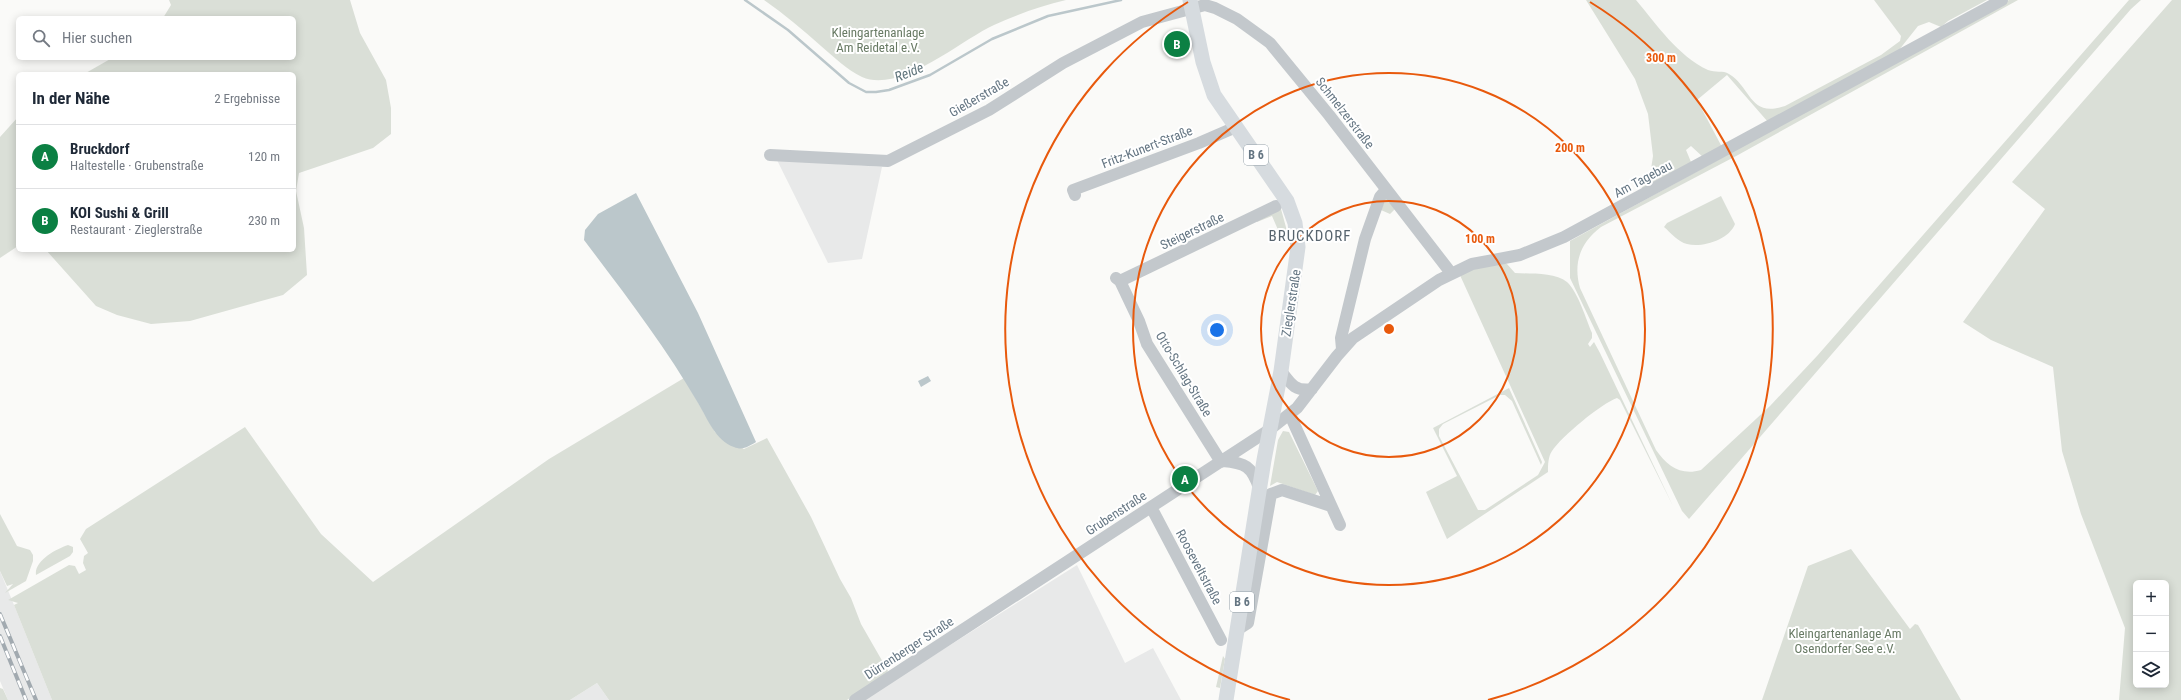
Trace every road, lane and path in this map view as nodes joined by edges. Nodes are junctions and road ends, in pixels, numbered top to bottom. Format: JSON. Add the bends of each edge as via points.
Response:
{"nodes":[{"id":1,"x":2002,"y":0,"type":"edge"},
{"id":2,"x":1191,"y":5,"type":"edge"},
{"id":3,"x":1236,"y":127,"type":"junction"},
{"id":4,"x":770,"y":155,"type":"dead end"},
{"id":5,"x":1386,"y":190,"type":"junction"},
{"id":6,"x":1075,"y":195,"type":"dead end"},
{"id":7,"x":1276,"y":206,"type":"dead end"},
{"id":8,"x":1451,"y":273,"type":"junction"},
{"id":9,"x":1118,"y":279,"type":"joint"},
{"id":10,"x":1342,"y":349,"type":"junction"},
{"id":11,"x":1281,"y":370,"type":"junction"},
{"id":12,"x":1312,"y":389,"type":"junction"},
{"id":13,"x":1290,"y":415,"type":"junction"},
{"id":14,"x":1269,"y":430,"type":"junction"},
{"id":15,"x":1222,"y":462,"type":"junction"},
{"id":16,"x":1265,"y":492,"type":"junction"},
{"id":17,"x":1331,"y":506,"type":"junction"},
{"id":18,"x":1151,"y":507,"type":"junction"},
{"id":19,"x":1340,"y":525,"type":"dead end"},
{"id":20,"x":979,"y":619,"type":"joint"},
{"id":21,"x":1221,"y":640,"type":"dead end"},
{"id":22,"x":855,"y":700,"type":"edge"},
{"id":23,"x":1226,"y":700,"type":"edge"}],
"edges":[{"from":1,"to":8,"type":"street","name":"Am Tagebau","via":[[1564,237],[1520,255],[1472,264]]},
{"from":2,"to":3,"type":"main road","name":"Zieglerstraße","number":"B 6","via":[[1212,90]]},
{"from":2,"to":4,"type":"street","name":"Gießerstraße","via":[[1142,22],[1063,63],[989,110],[888,161]]},
{"from":2,"to":5,"type":"street","name":"Schmelzerstraße","via":[[1215,8],[1237,19],[1270,43]]},
{"from":3,"to":6,"type":"street","name":"Fritz-Kunert-Straße","via":[[1073,190]]},
{"from":3,"to":11,"type":"main road","name":"Zieglerstraße","number":"B 6","via":[[1279,188],[1295,223],[1297,261]]},
{"from":5,"to":8,"type":"street","name":"Schmelzerstraße"},
{"from":5,"to":10,"type":"street","via":[[1380,197],[1365,239],[1342,338]]},
{"from":7,"to":9,"type":"street","name":"Steigerstraße"},
{"from":8,"to":10,"type":"street","name":"Am Tagebau","via":[[1353,338]]},
{"from":9,"to":15,"type":"street","name":"Otto-Schlag-Straße","via":[[1139,321],[1146,344]]},
{"from":10,"to":12,"type":"street","name":"Am Tagebau"},
{"from":11,"to":12,"type":"street","via":[[1291,385],[1298,389]]},
{"from":11,"to":14,"type":"main road","name":"Zieglerstraße","number":"B 6"},
{"from":12,"to":13,"type":"street","name":"Am Tagebau"},
{"from":13,"to":14,"type":"street","name":"Am Tagebau"},
{"from":13,"to":17,"type":"street"},
{"from":14,"to":15,"type":"street","name":"Grubenstraße"},
{"from":14,"to":16,"type":"main road","name":"Zieglerstraße","number":"B 6"},
{"from":15,"to":16,"type":"street","via":[[1240,463],[1247,467],[1255,474]]},
{"from":15,"to":18,"type":"street","name":"Grubenstraße"},
{"from":16,"to":17,"type":"street","via":[[1282,490]]},
{"from":16,"to":23,"type":"main road","name":"Zieglerstraße","number":"B 6","via":[[1237,630]]},
{"from":17,"to":19,"type":"street"},
{"from":18,"to":20,"type":"street","name":"Grubenstraße"},
{"from":18,"to":21,"type":"street","name":"Rooseveltstraße"},
{"from":20,"to":22,"type":"street","name":"Dürrenberger Straße"}]}
